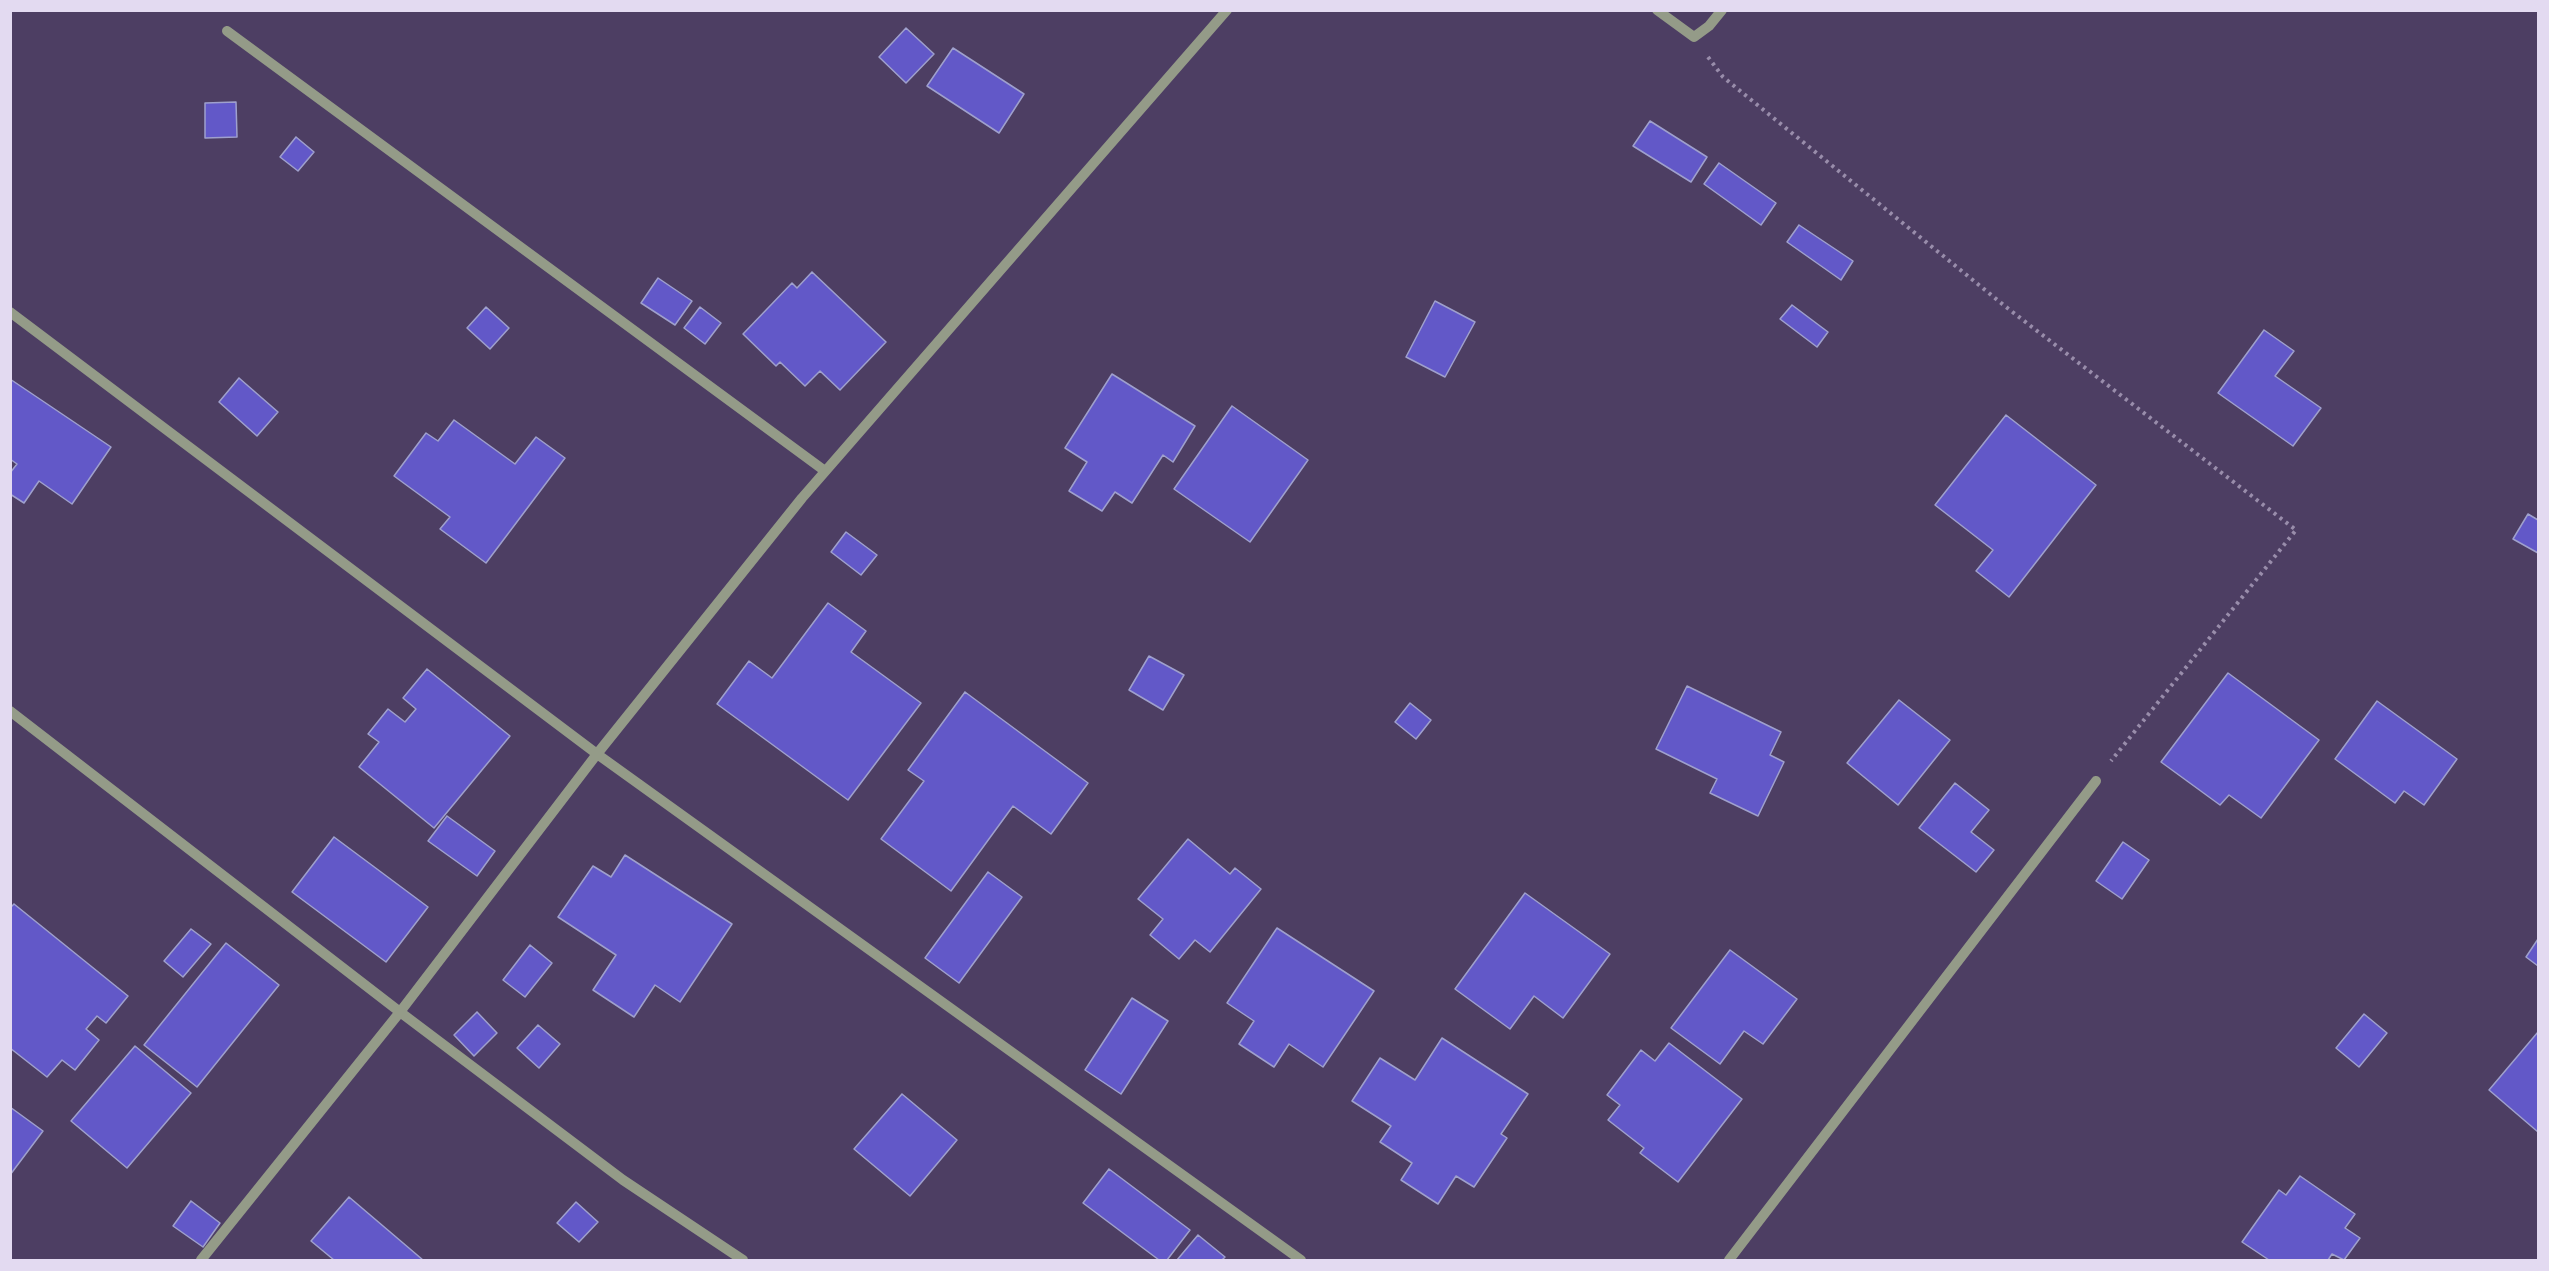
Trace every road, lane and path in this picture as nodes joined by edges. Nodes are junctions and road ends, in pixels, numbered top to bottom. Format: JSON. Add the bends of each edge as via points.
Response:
{"nodes":[{"id":1,"x":1227,"y":10,"type":"edge"},
{"id":2,"x":1657,"y":10,"type":"edge"},
{"id":3,"x":1722,"y":10,"type":"edge"},
{"id":4,"x":227,"y":31,"type":"dead end"},
{"id":5,"x":1694,"y":38,"type":"junction"},
{"id":6,"x":10,"y":312,"type":"edge"},
{"id":7,"x":825,"y":471,"type":"junction"},
{"id":8,"x":10,"y":711,"type":"edge"},
{"id":9,"x":597,"y":754,"type":"junction"},
{"id":10,"x":2096,"y":781,"type":"joint"},
{"id":11,"x":400,"y":1012,"type":"junction"},
{"id":12,"x":201,"y":1260,"type":"edge"},
{"id":13,"x":743,"y":1260,"type":"edge"},
{"id":14,"x":1301,"y":1260,"type":"edge"},
{"id":15,"x":1729,"y":1260,"type":"edge"}],
"edges":[{"from":1,"to":7,"type":"street"},
{"from":2,"to":5,"type":"street"},
{"from":3,"to":5,"type":"street"},
{"from":4,"to":7,"type":"street"},
{"from":5,"to":10,"type":"path","via":[[1724,77],[2006,307],[2296,530]]},
{"from":6,"to":9,"type":"street"},
{"from":7,"to":9,"type":"street"},
{"from":8,"to":11,"type":"street"},
{"from":9,"to":11,"type":"street"},
{"from":9,"to":14,"type":"street"},
{"from":10,"to":15,"type":"street"},
{"from":11,"to":12,"type":"street"},
{"from":11,"to":13,"type":"street","via":[[623,1180]]}]}
